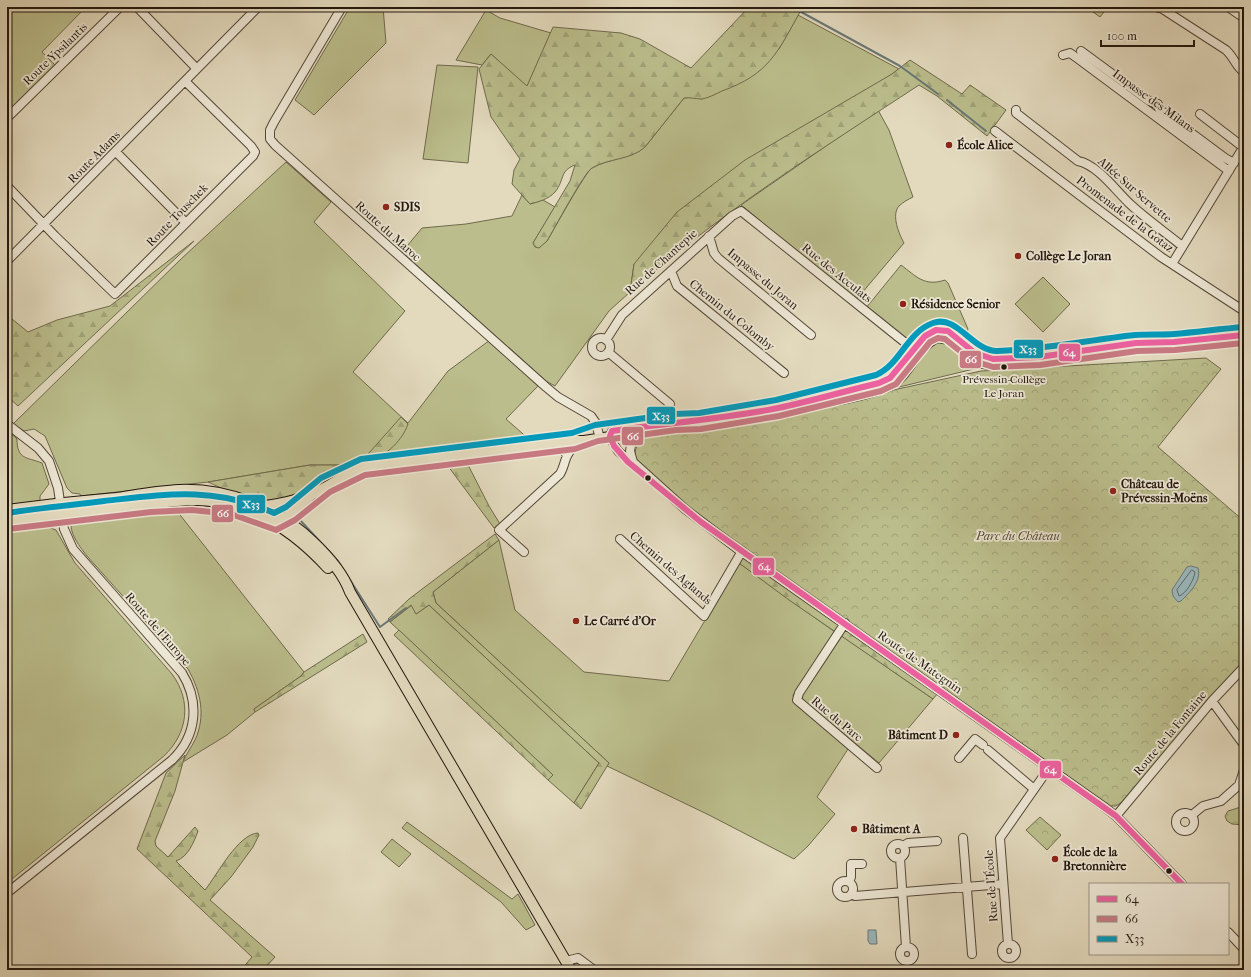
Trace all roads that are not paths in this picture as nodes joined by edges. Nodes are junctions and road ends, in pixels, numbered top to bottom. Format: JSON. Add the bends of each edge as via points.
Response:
{"nodes":[{"id":1,"x":120,"y":7,"type":"edge"},
{"id":2,"x":137,"y":7,"type":"edge"},
{"id":3,"x":258,"y":7,"type":"edge"},
{"id":4,"x":342,"y":7,"type":"edge"},
{"id":5,"x":1228,"y":7,"type":"edge"},
{"id":6,"x":1158,"y":8,"type":"dead end"},
{"id":7,"x":1244,"y":18,"type":"edge"},
{"id":8,"x":1081,"y":51,"type":"dead end"},
{"id":9,"x":1063,"y":55,"type":"dead end"},
{"id":10,"x":197,"y":69,"type":"junction"},
{"id":11,"x":1244,"y":72,"type":"edge"},
{"id":12,"x":185,"y":81,"type":"junction"},
{"id":13,"x":1016,"y":110,"type":"dead end"},
{"id":14,"x":1200,"y":114,"type":"dead end"},
{"id":15,"x":7,"y":118,"type":"edge"},
{"id":16,"x":995,"y":131,"type":"dead end"},
{"id":17,"x":1244,"y":146,"type":"edge"},
{"id":18,"x":116,"y":152,"type":"junction"},
{"id":19,"x":1234,"y":162,"type":"junction"},
{"id":20,"x":1229,"y":171,"type":"junction"},
{"id":21,"x":7,"y":186,"type":"edge"},
{"id":22,"x":741,"y":211,"type":"joint"},
{"id":23,"x":185,"y":222,"type":"junction"},
{"id":24,"x":44,"y":224,"type":"junction"},
{"id":25,"x":709,"y":236,"type":"junction"},
{"id":26,"x":1182,"y":246,"type":"junction"},
{"id":27,"x":7,"y":261,"type":"edge"},
{"id":28,"x":1172,"y":264,"type":"junction"},
{"id":29,"x":671,"y":271,"type":"junction"},
{"id":30,"x":1244,"y":311,"type":"edge"},
{"id":31,"x":811,"y":335,"type":"dead end"},
{"id":32,"x":1244,"y":335,"type":"edge"},
{"id":33,"x":606,"y":340,"type":"junction"},
{"id":34,"x":1244,"y":340,"type":"edge"},
{"id":35,"x":916,"y":351,"type":"junction"},
{"id":36,"x":608,"y":352,"type":"junction"},
{"id":37,"x":784,"y":373,"type":"dead end"},
{"id":38,"x":670,"y":404,"type":"dead end"},
{"id":39,"x":7,"y":424,"type":"edge"},
{"id":40,"x":631,"y":431,"type":"junction"},
{"id":41,"x":605,"y":435,"type":"junction"},
{"id":42,"x":574,"y":441,"type":"junction"},
{"id":43,"x":558,"y":443,"type":"junction"},
{"id":44,"x":567,"y":455,"type":"junction"},
{"id":45,"x":638,"y":468,"type":"junction"},
{"id":46,"x":312,"y":494,"type":"junction"},
{"id":47,"x":283,"y":502,"type":"junction"},
{"id":48,"x":60,"y":503,"type":"junction"},
{"id":49,"x":258,"y":506,"type":"junction"},
{"id":50,"x":7,"y":510,"type":"edge"},
{"id":51,"x":62,"y":514,"type":"junction"},
{"id":52,"x":274,"y":518,"type":"junction"},
{"id":53,"x":285,"y":519,"type":"junction"},
{"id":54,"x":7,"y":521,"type":"edge"},
{"id":55,"x":620,"y":540,"type":"dead end"},
{"id":56,"x":742,"y":551,"type":"junction"},
{"id":57,"x":524,"y":552,"type":"dead end"},
{"id":58,"x":350,"y":592,"type":"junction"},
{"id":59,"x":845,"y":623,"type":"junction"},
{"id":60,"x":1244,"y":667,"type":"edge"},
{"id":61,"x":1212,"y":701,"type":"junction"},
{"id":62,"x":1244,"y":745,"type":"edge"},
{"id":63,"x":959,"y":758,"type":"dead end"},
{"id":64,"x":877,"y":768,"type":"dead end"},
{"id":65,"x":1049,"y":768,"type":"junction"},
{"id":66,"x":1244,"y":770,"type":"edge"},
{"id":67,"x":1034,"y":789,"type":"junction"},
{"id":68,"x":1116,"y":816,"type":"junction"},
{"id":69,"x":1192,"y":816,"type":"dead end"},
{"id":70,"x":963,"y":838,"type":"dead end"},
{"id":71,"x":938,"y":841,"type":"dead end"},
{"id":72,"x":903,"y":846,"type":"junction"},
{"id":73,"x":900,"y":858,"type":"junction"},
{"id":74,"x":862,"y":864,"type":"dead end"},
{"id":75,"x":849,"y":882,"type":"junction"},
{"id":76,"x":1181,"y":883,"type":"edge"},
{"id":77,"x":1003,"y":884,"type":"junction"},
{"id":78,"x":967,"y":888,"type":"junction"},
{"id":79,"x":7,"y":893,"type":"edge"},
{"id":80,"x":902,"y":893,"type":"junction"},
{"id":81,"x":851,"y":894,"type":"junction"},
{"id":82,"x":1229,"y":933,"type":"edge"},
{"id":83,"x":1008,"y":944,"type":"dead end"},
{"id":84,"x":906,"y":947,"type":"dead end"},
{"id":85,"x":1244,"y":948,"type":"edge"},
{"id":86,"x":972,"y":954,"type":"dead end"},
{"id":87,"x":568,"y":966,"type":"edge"},
{"id":88,"x":594,"y":970,"type":"edge"}],
"edges":[{"from":1,"to":15,"type":"street","name":"Route Ypsilantis"},
{"from":2,"to":10,"type":"street"},
{"from":3,"to":10,"type":"street","name":"Route Adams"},
{"from":4,"to":41,"type":"street","name":"Route du Maroc","via":[[274,122],[270,130],[270,139],[546,387],[591,416]]},
{"from":5,"to":7,"type":"street"},
{"from":6,"to":11,"type":"street","via":[[1226,50]]},
{"from":8,"to":19,"type":"street","via":[[1149,101],[1158,104],[1159,109]]},
{"from":9,"to":20,"type":"street","name":"Impasse des Milans","via":[[1070,54],[1077,58]]},
{"from":10,"to":12,"type":"street","name":"Route Adams"},
{"from":12,"to":18,"type":"street","name":"Route Adams"},
{"from":12,"to":23,"type":"street","name":"Route Touschek","via":[[255,152]]},
{"from":13,"to":26,"type":"street","name":"Allée Sur Servette","via":[[1016,113],[1078,161],[1084,162],[1111,183],[1130,204]]},
{"from":14,"to":17,"type":"street"},
{"from":16,"to":28,"type":"street","name":"Promenade de la Gotaz"},
{"from":17,"to":19,"type":"street"},
{"from":18,"to":23,"type":"street"},
{"from":18,"to":24,"type":"street","name":"Route Adams"},
{"from":19,"to":20,"type":"street"},
{"from":20,"to":26,"type":"street"},
{"from":21,"to":24,"type":"street"},
{"from":22,"to":25,"type":"street","name":"Rue de Chantepie","via":[[736,212]]},
{"from":22,"to":35,"type":"street","name":"Rue des Acculats"},
{"from":23,"to":24,"type":"street","name":"Route Touschek","via":[[115,294]]},
{"from":24,"to":27,"type":"street","name":"Route Adams"},
{"from":25,"to":29,"type":"street","name":"Rue de Chantepie"},
{"from":25,"to":31,"type":"street","name":"Impasse du Joran","via":[[718,258]]},
{"from":26,"to":28,"type":"street"},
{"from":28,"to":30,"type":"street","name":"Promenade de la Gotaz"},
{"from":29,"to":33,"type":"street","name":"Rue de Chantepie","via":[[622,315]]},
{"from":29,"to":37,"type":"street","name":"Chemin du Colomby","via":[[677,286]]},
{"from":32,"to":35,"type":"main road","via":[[1136,343],[1039,357],[993,358],[979,355],[955,334],[942,329],[930,332]]},
{"from":33,"to":36,"type":"street","via":[[610,346]]},
{"from":33,"to":36,"type":"street","via":[[596,340],[592,348],[599,356]]},
{"from":34,"to":35,"type":"main road","via":[[1177,348],[1143,348],[996,365],[978,362],[952,340],[938,336]]},
{"from":35,"to":40,"type":"main road","via":[[885,381],[791,406]]},
{"from":36,"to":38,"type":"street"},
{"from":39,"to":48,"type":"street","name":"Route de l'Europe","via":[[38,448],[49,461]]},
{"from":40,"to":41,"type":"main road"},
{"from":40,"to":45,"type":"street","name":"Route de Mategnin","via":[[630,454]]},
{"from":41,"to":42,"type":"main road"},
{"from":41,"to":45,"type":"street","name":"Route de Mategnin","via":[[618,451]]},
{"from":42,"to":43,"type":"main road"},
{"from":42,"to":44,"type":"street","via":[[572,450]]},
{"from":43,"to":44,"type":"street"},
{"from":43,"to":46,"type":"main road","via":[[364,467],[343,475]]},
{"from":44,"to":57,"type":"street","via":[[560,474],[499,530]]},
{"from":45,"to":56,"type":"street","name":"Route de Mategnin","via":[[685,509]]},
{"from":46,"to":47,"type":"main road"},
{"from":46,"to":53,"type":"main road"},
{"from":47,"to":49,"type":"main road"},
{"from":47,"to":52,"type":"main road","via":[[276,507]]},
{"from":48,"to":49,"type":"main road","via":[[181,490],[216,493]]},
{"from":48,"to":50,"type":"main road"},
{"from":48,"to":51,"type":"street","name":"Route de l'Europe"},
{"from":49,"to":52,"type":"main road"},
{"from":51,"to":52,"type":"main road","via":[[199,500]]},
{"from":51,"to":54,"type":"main road"},
{"from":51,"to":79,"type":"street","name":"Route de l'Europe","via":[[64,529],[73,549],[182,673],[192,694],[194,720],[186,743],[172,760]]},
{"from":52,"to":53,"type":"main road"},
{"from":52,"to":58,"type":"main road","via":[[318,557]]},
{"from":53,"to":58,"type":"main road","via":[[324,552],[346,582]]},
{"from":55,"to":56,"type":"street","name":"Chemin des Aglands","via":[[704,616]]},
{"from":56,"to":59,"type":"street","name":"Route de Mategnin"},
{"from":58,"to":87,"type":"main road"},
{"from":59,"to":64,"type":"street","name":"Rue du Parc","via":[[799,693],[797,700]]},
{"from":59,"to":65,"type":"street","name":"Route de Mategnin"},
{"from":60,"to":61,"type":"street","name":"Route de la Fontaine"},
{"from":61,"to":62,"type":"street"},
{"from":61,"to":68,"type":"street","name":"Route de la Fontaine"},
{"from":63,"to":67,"type":"street","via":[[975,739]]},
{"from":65,"to":67,"type":"street","name":"Rue de l'École"},
{"from":65,"to":68,"type":"street","name":"Route de Mategnin"},
{"from":66,"to":69,"type":"street","via":[[1239,785],[1221,801],[1203,806]]},
{"from":67,"to":77,"type":"street","name":"Rue de l'École","via":[[1000,838]]},
{"from":68,"to":76,"type":"street","name":"Route de Mategnin"},
{"from":70,"to":78,"type":"street"},
{"from":71,"to":72,"type":"street","via":[[908,843]]},
{"from":72,"to":73,"type":"street","via":[[906,852]]},
{"from":72,"to":73,"type":"street","via":[[898,844],[891,849],[892,855]]},
{"from":73,"to":80,"type":"street"},
{"from":74,"to":75,"type":"street","via":[[851,864]]},
{"from":75,"to":81,"type":"street","via":[[853,886]]},
{"from":75,"to":81,"type":"street","via":[[841,882],[838,891],[843,896]]},
{"from":77,"to":78,"type":"street"},
{"from":77,"to":83,"type":"street","name":"Rue de l'École"},
{"from":78,"to":80,"type":"street"},
{"from":78,"to":86,"type":"street"},
{"from":80,"to":81,"type":"street","via":[[855,896]]},
{"from":80,"to":84,"type":"street"},
{"from":82,"to":85,"type":"street"},
{"from":87,"to":88,"type":"street","via":[[578,958]]}]}
